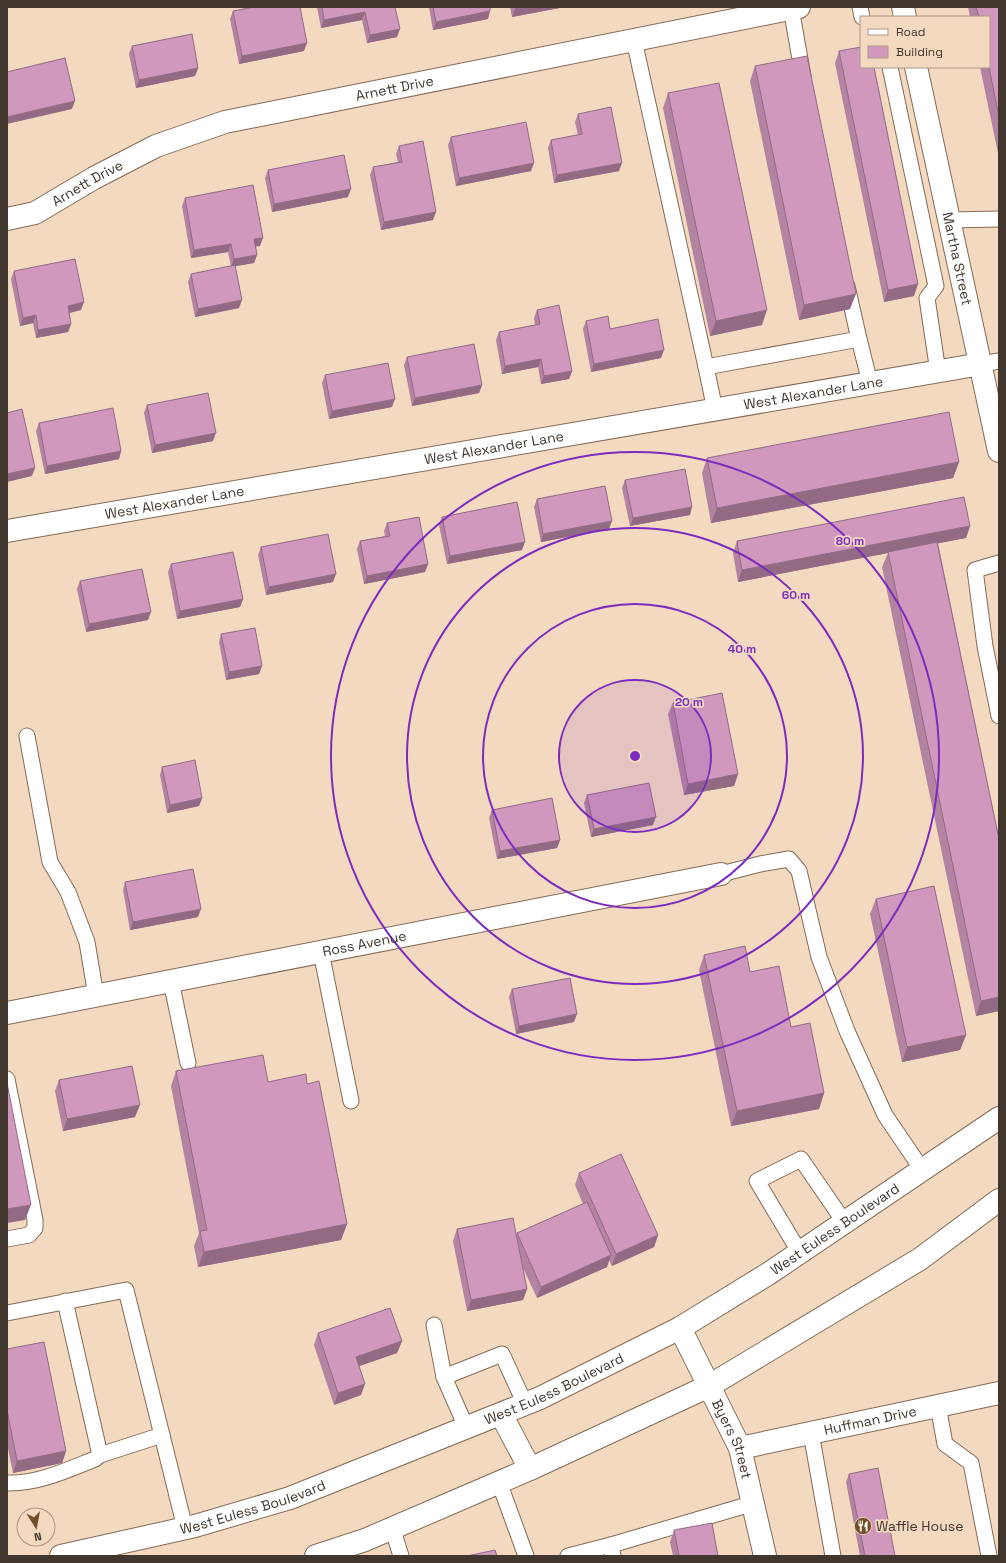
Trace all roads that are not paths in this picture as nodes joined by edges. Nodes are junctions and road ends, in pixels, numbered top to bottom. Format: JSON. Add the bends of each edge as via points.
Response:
{"nodes":[{"id":1,"x":795,"y":8,"type":"edge"},
{"id":2,"x":634,"y":40,"type":"junction"},
{"id":3,"x":890,"y":68,"type":"edge"},
{"id":4,"x":916,"y":68,"type":"edge"},
{"id":5,"x":806,"y":91,"type":"edge"},
{"id":6,"x":7,"y":219,"type":"edge"},
{"id":7,"x":999,"y":219,"type":"edge"},
{"id":8,"x":950,"y":220,"type":"junction"},
{"id":9,"x":844,"y":270,"type":"edge"},
{"id":10,"x":859,"y":339,"type":"junction"},
{"id":11,"x":990,"y":362,"type":"edge"},
{"id":12,"x":706,"y":367,"type":"junction"},
{"id":13,"x":938,"y":372,"type":"junction"},
{"id":14,"x":870,"y":383,"type":"junction"},
{"id":15,"x":715,"y":410,"type":"junction"},
{"id":16,"x":999,"y":451,"type":"edge"},
{"id":17,"x":7,"y":531,"type":"edge"},
{"id":18,"x":999,"y":562,"type":"edge"},
{"id":19,"x":999,"y":716,"type":"edge"},
{"id":20,"x":27,"y":736,"type":"dead end"},
{"id":21,"x":721,"y":874,"type":"joint"},
{"id":22,"x":321,"y":952,"type":"junction"},
{"id":23,"x":172,"y":981,"type":"junction"},
{"id":24,"x":96,"y":996,"type":"junction"},
{"id":25,"x":7,"y":1013,"type":"edge"},
{"id":26,"x":188,"y":1062,"type":"dead end"},
{"id":27,"x":7,"y":1079,"type":"edge"},
{"id":28,"x":351,"y":1101,"type":"dead end"},
{"id":29,"x":999,"y":1118,"type":"edge"},
{"id":30,"x":923,"y":1171,"type":"junction"},
{"id":31,"x":999,"y":1200,"type":"edge"},
{"id":32,"x":845,"y":1223,"type":"junction"},
{"id":33,"x":7,"y":1239,"type":"edge"},
{"id":34,"x":800,"y":1253,"type":"junction"},
{"id":35,"x":65,"y":1301,"type":"junction"},
{"id":36,"x":7,"y":1313,"type":"edge"},
{"id":37,"x":434,"y":1325,"type":"dead end"},
{"id":38,"x":680,"y":1328,"type":"junction"},
{"id":39,"x":444,"y":1377,"type":"junction"},
{"id":40,"x":709,"y":1386,"type":"junction"},
{"id":41,"x":999,"y":1393,"type":"edge"},
{"id":42,"x":524,"y":1404,"type":"junction"},
{"id":43,"x":938,"y":1406,"type":"junction"},
{"id":44,"x":501,"y":1414,"type":"junction"},
{"id":45,"x":466,"y":1427,"type":"junction"},
{"id":46,"x":811,"y":1433,"type":"junction"},
{"id":47,"x":162,"y":1435,"type":"junction"},
{"id":48,"x":740,"y":1448,"type":"junction"},
{"id":49,"x":100,"y":1455,"type":"junction"},
{"id":50,"x":530,"y":1469,"type":"junction"},
{"id":51,"x":499,"y":1482,"type":"junction"},
{"id":52,"x":7,"y":1483,"type":"edge"},
{"id":53,"x":754,"y":1504,"type":"junction"},
{"id":54,"x":392,"y":1527,"type":"junction"},
{"id":55,"x":185,"y":1528,"type":"junction"},
{"id":56,"x":612,"y":1550,"type":"edge"},
{"id":57,"x":324,"y":1555,"type":"edge"},
{"id":58,"x":61,"y":1556,"type":"edge"},
{"id":59,"x":401,"y":1556,"type":"edge"},
{"id":60,"x":526,"y":1556,"type":"edge"},
{"id":61,"x":568,"y":1556,"type":"edge"},
{"id":62,"x":765,"y":1556,"type":"edge"},
{"id":63,"x":833,"y":1556,"type":"edge"},
{"id":64,"x":989,"y":1556,"type":"edge"}],
"edges":[{"from":1,"to":2,"type":"street","name":"Arnett Drive"},
{"from":1,"to":5,"type":"lane"},
{"from":2,"to":6,"type":"street","name":"Arnett Drive","via":[[225,122],[156,146],[94,178],[35,213]]},
{"from":2,"to":12,"type":"lane"},
{"from":3,"to":13,"type":"lane","via":[[936,286],[927,298]]},
{"from":4,"to":8,"type":"street","name":"Martha Street"},
{"from":7,"to":8,"type":"lane"},
{"from":8,"to":11,"type":"street","name":"Martha Street"},
{"from":9,"to":10,"type":"lane"},
{"from":10,"to":12,"type":"lane"},
{"from":10,"to":14,"type":"lane"},
{"from":11,"to":13,"type":"street","name":"West Alexander Lane"},
{"from":11,"to":16,"type":"street","name":"Martha Street"},
{"from":12,"to":15,"type":"lane"},
{"from":13,"to":14,"type":"street","name":"West Alexander Lane"},
{"from":14,"to":15,"type":"street","name":"West Alexander Lane"},
{"from":15,"to":17,"type":"street","name":"West Alexander Lane"},
{"from":18,"to":19,"type":"lane","via":[[975,570],[985,646]]},
{"from":20,"to":24,"type":"lane","via":[[50,862],[68,892],[87,942]]},
{"from":21,"to":22,"type":"street","name":"Ross Avenue"},
{"from":21,"to":30,"type":"lane","via":[[789,859],[799,871],[819,957],[847,1030],[885,1115]]},
{"from":22,"to":23,"type":"street","name":"Ross Avenue"},
{"from":22,"to":28,"type":"lane"},
{"from":23,"to":24,"type":"street","name":"Ross Avenue"},
{"from":23,"to":26,"type":"lane"},
{"from":24,"to":25,"type":"street","name":"Ross Avenue"},
{"from":27,"to":33,"type":"lane","via":[[35,1220],[35,1228],[29,1235]]},
{"from":29,"to":30,"type":"street","name":"West Euless Boulevard"},
{"from":30,"to":32,"type":"street","name":"West Euless Boulevard"},
{"from":31,"to":40,"type":"street","via":[[920,1259]]},
{"from":32,"to":34,"type":"street","name":"West Euless Boulevard"},
{"from":32,"to":34,"type":"lane","via":[[801,1159],[757,1180]]},
{"from":34,"to":38,"type":"street","name":"West Euless Boulevard"},
{"from":35,"to":36,"type":"lane"},
{"from":35,"to":47,"type":"lane","via":[[126,1290]]},
{"from":35,"to":49,"type":"lane"},
{"from":37,"to":39,"type":"lane"},
{"from":38,"to":40,"type":"street","name":"Byers Street"},
{"from":38,"to":42,"type":"street","name":"West Euless Boulevard"},
{"from":39,"to":42,"type":"lane","via":[[502,1354]]},
{"from":39,"to":45,"type":"lane"},
{"from":40,"to":48,"type":"street","name":"Byers Street"},
{"from":40,"to":50,"type":"street"},
{"from":41,"to":43,"type":"street","name":"Huffman Drive"},
{"from":42,"to":44,"type":"street","name":"West Euless Boulevard"},
{"from":43,"to":46,"type":"street","name":"Huffman Drive"},
{"from":43,"to":64,"type":"lane","via":[[945,1444],[971,1463]]},
{"from":44,"to":45,"type":"street","name":"West Euless Boulevard"},
{"from":44,"to":50,"type":"street"},
{"from":45,"to":55,"type":"street","name":"West Euless Boulevard","via":[[290,1498]]},
{"from":46,"to":48,"type":"street","name":"Huffman Drive"},
{"from":46,"to":63,"type":"lane"},
{"from":47,"to":49,"type":"lane"},
{"from":47,"to":55,"type":"lane"},
{"from":48,"to":53,"type":"street","name":"Byers Street"},
{"from":49,"to":52,"type":"lane","via":[[47,1477]]},
{"from":50,"to":51,"type":"street"},
{"from":51,"to":54,"type":"street"},
{"from":51,"to":60,"type":"lane"},
{"from":53,"to":56,"type":"lane","via":[[707,1524]]},
{"from":53,"to":62,"type":"street","name":"Byers Street"},
{"from":54,"to":57,"type":"street"},
{"from":54,"to":59,"type":"lane"},
{"from":55,"to":58,"type":"street","name":"West Euless Boulevard"},
{"from":56,"to":61,"type":"lane"}]}
